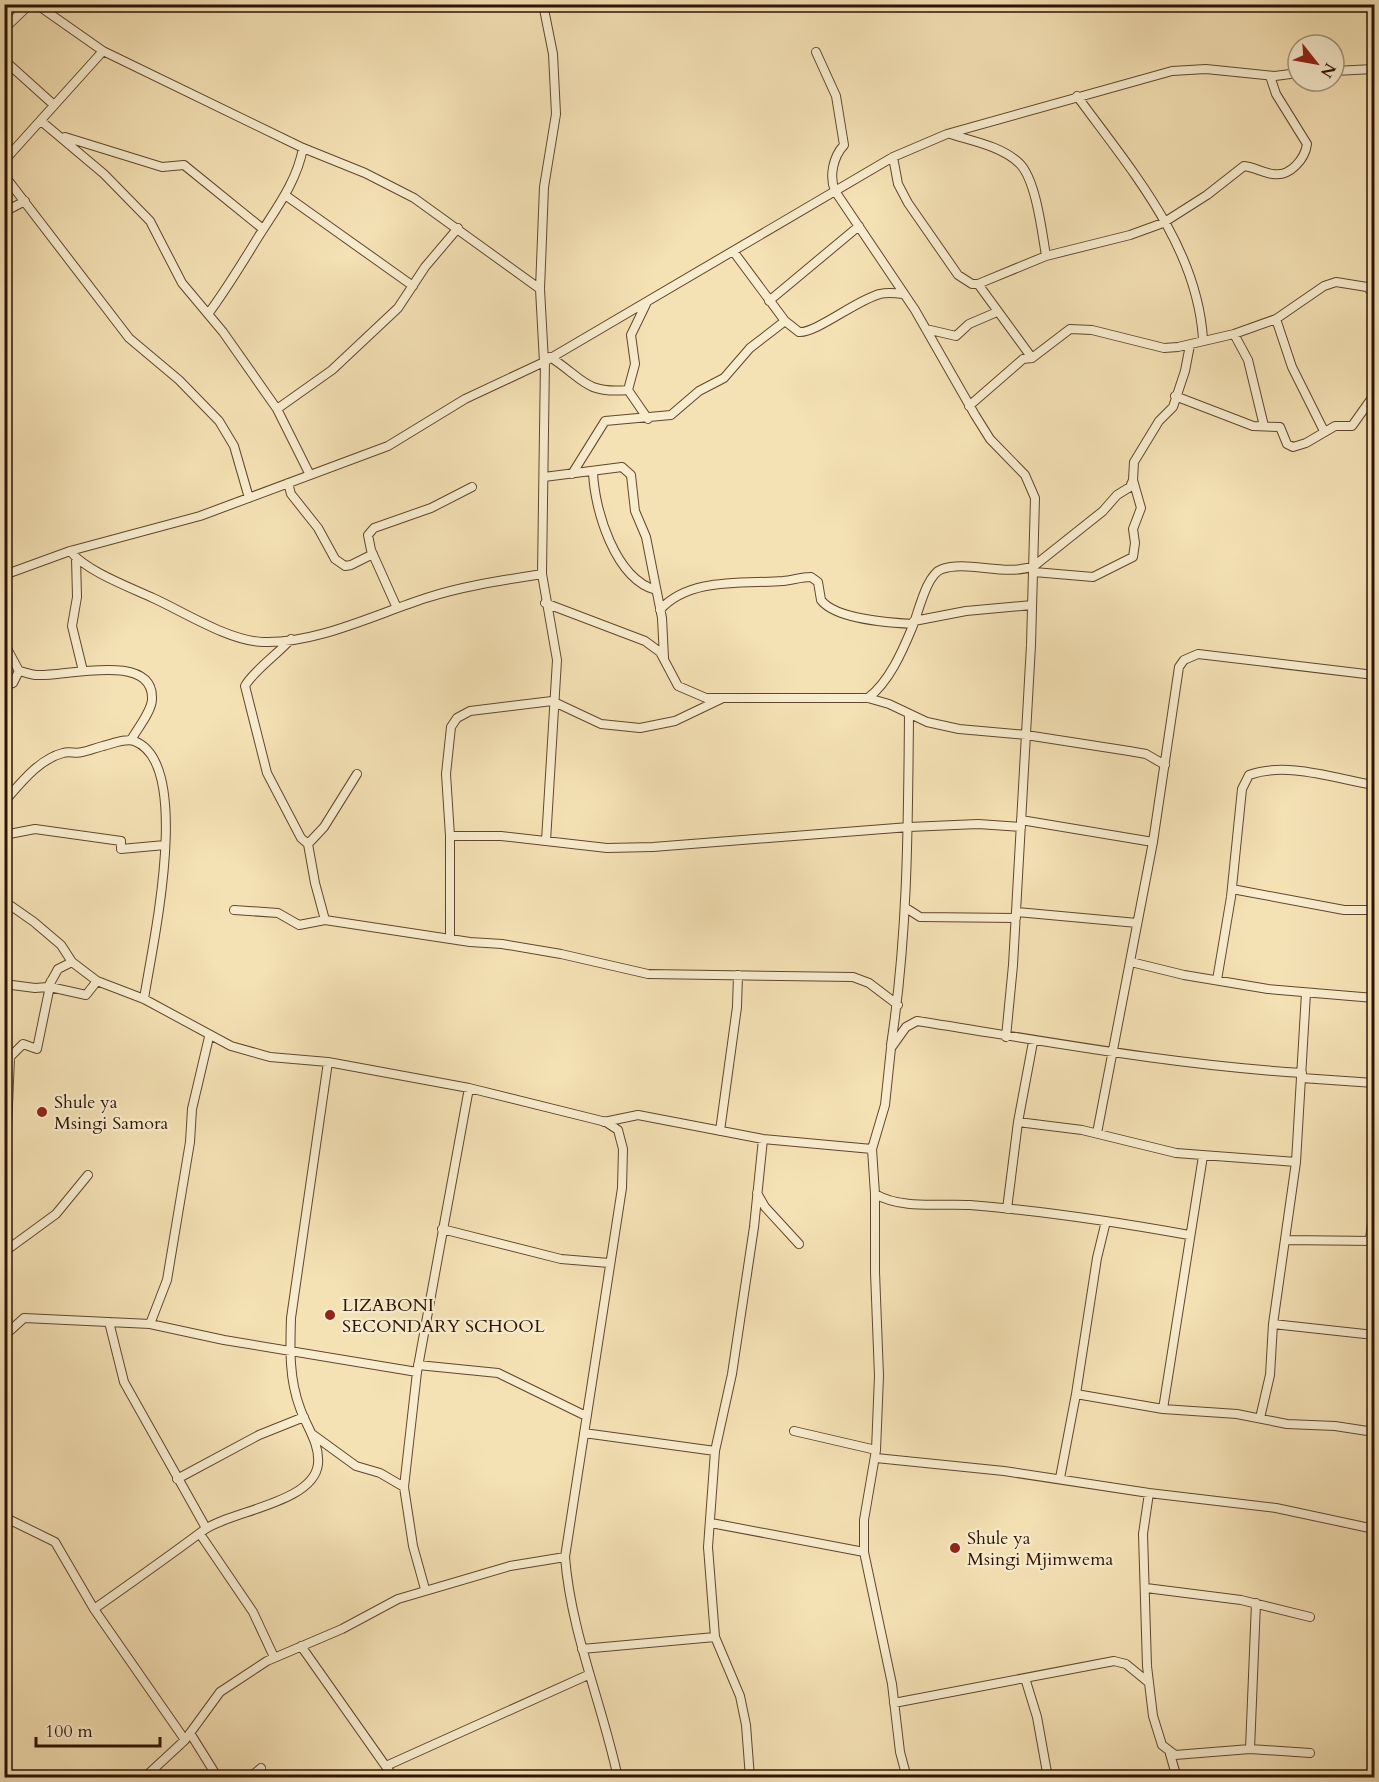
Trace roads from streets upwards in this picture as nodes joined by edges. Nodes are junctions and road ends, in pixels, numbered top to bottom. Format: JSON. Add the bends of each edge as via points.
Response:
{"nodes":[{"id":1,"x":30,"y":4,"type":"edge"},
{"id":2,"x":36,"y":4,"type":"edge"},
{"id":3,"x":543,"y":4,"type":"edge"},
{"id":4,"x":4,"y":28,"type":"edge"},
{"id":5,"x":103,"y":51,"type":"junction"},
{"id":6,"x":816,"y":52,"type":"dead end"},
{"id":7,"x":4,"y":60,"type":"edge"},
{"id":8,"x":1346,"y":71,"type":"edge"},
{"id":9,"x":1374,"y":71,"type":"edge"},
{"id":10,"x":1286,"y":74,"type":"edge"},
{"id":11,"x":1270,"y":76,"type":"junction"},
{"id":12,"x":1077,"y":96,"type":"junction"},
{"id":13,"x":54,"y":105,"type":"junction"},
{"id":14,"x":41,"y":121,"type":"junction"},
{"id":15,"x":949,"y":134,"type":"junction"},
{"id":16,"x":62,"y":136,"type":"junction"},
{"id":17,"x":303,"y":148,"type":"junction"},
{"id":18,"x":893,"y":157,"type":"junction"},
{"id":19,"x":4,"y":161,"type":"edge"},
{"id":20,"x":4,"y":175,"type":"edge"},
{"id":21,"x":836,"y":191,"type":"junction"},
{"id":22,"x":285,"y":195,"type":"junction"},
{"id":23,"x":25,"y":201,"type":"junction"},
{"id":24,"x":4,"y":212,"type":"edge"},
{"id":25,"x":1163,"y":223,"type":"junction"},
{"id":26,"x":860,"y":226,"type":"junction"},
{"id":27,"x":458,"y":228,"type":"junction"},
{"id":28,"x":263,"y":229,"type":"junction"},
{"id":29,"x":733,"y":251,"type":"junction"},
{"id":30,"x":1046,"y":256,"type":"junction"},
{"id":31,"x":978,"y":284,"type":"junction"},
{"id":32,"x":413,"y":286,"type":"junction"},
{"id":33,"x":540,"y":289,"type":"junction"},
{"id":34,"x":903,"y":294,"type":"junction"},
{"id":35,"x":1374,"y":294,"type":"edge"},
{"id":36,"x":648,"y":301,"type":"junction"},
{"id":37,"x":769,"y":301,"type":"junction"},
{"id":38,"x":997,"y":312,"type":"junction"},
{"id":39,"x":208,"y":314,"type":"junction"},
{"id":40,"x":1276,"y":319,"type":"junction"},
{"id":41,"x":785,"y":321,"type":"junction"},
{"id":42,"x":926,"y":329,"type":"junction"},
{"id":43,"x":1234,"y":334,"type":"junction"},
{"id":44,"x":1203,"y":339,"type":"junction"},
{"id":45,"x":1190,"y":345,"type":"junction"},
{"id":46,"x":1032,"y":357,"type":"junction"},
{"id":47,"x":547,"y":360,"type":"junction"},
{"id":48,"x":628,"y":390,"type":"junction"},
{"id":49,"x":1374,"y":395,"type":"edge"},
{"id":50,"x":1175,"y":396,"type":"junction"},
{"id":51,"x":969,"y":406,"type":"junction"},
{"id":52,"x":277,"y":409,"type":"junction"},
{"id":53,"x":648,"y":419,"type":"junction"},
{"id":54,"x":1264,"y":426,"type":"junction"},
{"id":55,"x":1324,"y":431,"type":"junction"},
{"id":56,"x":593,"y":471,"type":"junction"},
{"id":57,"x":572,"y":474,"type":"junction"},
{"id":58,"x":310,"y":475,"type":"junction"},
{"id":59,"x":544,"y":477,"type":"junction"},
{"id":60,"x":1133,"y":480,"type":"junction"},
{"id":61,"x":288,"y":483,"type":"junction"},
{"id":62,"x":472,"y":487,"type":"dead end"},
{"id":63,"x":249,"y":498,"type":"junction"},
{"id":64,"x":73,"y":554,"type":"junction"},
{"id":65,"x":373,"y":554,"type":"junction"},
{"id":66,"x":1034,"y":569,"type":"junction"},
{"id":67,"x":4,"y":574,"type":"edge"},
{"id":68,"x":542,"y":574,"type":"junction"},
{"id":69,"x":656,"y":590,"type":"junction"},
{"id":70,"x":545,"y":603,"type":"junction"},
{"id":71,"x":1032,"y":605,"type":"junction"},
{"id":72,"x":397,"y":608,"type":"junction"},
{"id":73,"x":660,"y":610,"type":"junction"},
{"id":74,"x":914,"y":623,"type":"junction"},
{"id":75,"x":292,"y":639,"type":"junction"},
{"id":76,"x":4,"y":643,"type":"edge"},
{"id":77,"x":664,"y":659,"type":"junction"},
{"id":78,"x":19,"y":671,"type":"junction"},
{"id":79,"x":83,"y":671,"type":"junction"},
{"id":80,"x":1374,"y":675,"type":"edge"},
{"id":81,"x":4,"y":686,"type":"edge"},
{"id":82,"x":868,"y":698,"type":"junction"},
{"id":83,"x":721,"y":699,"type":"junction"},
{"id":84,"x":552,"y":701,"type":"junction"},
{"id":85,"x":909,"y":714,"type":"junction"},
{"id":86,"x":1026,"y":735,"type":"junction"},
{"id":87,"x":131,"y":740,"type":"junction"},
{"id":88,"x":1165,"y":765,"type":"junction"},
{"id":89,"x":357,"y":774,"type":"dead end"},
{"id":90,"x":1374,"y":785,"type":"edge"},
{"id":91,"x":4,"y":802,"type":"edge"},
{"id":92,"x":1021,"y":824,"type":"junction"},
{"id":93,"x":909,"y":827,"type":"junction"},
{"id":94,"x":4,"y":835,"type":"edge"},
{"id":95,"x":450,"y":836,"type":"junction"},
{"id":96,"x":546,"y":841,"type":"junction"},
{"id":97,"x":1153,"y":842,"type":"junction"},
{"id":98,"x":309,"y":844,"type":"junction"},
{"id":99,"x":165,"y":845,"type":"junction"},
{"id":100,"x":1232,"y":889,"type":"junction"},
{"id":101,"x":4,"y":901,"type":"edge"},
{"id":102,"x":906,"y":908,"type":"junction"},
{"id":103,"x":234,"y":910,"type":"dead end"},
{"id":104,"x":1374,"y":910,"type":"edge"},
{"id":105,"x":1016,"y":915,"type":"junction"},
{"id":106,"x":325,"y":920,"type":"junction"},
{"id":107,"x":1137,"y":923,"type":"junction"},
{"id":108,"x":450,"y":938,"type":"junction"},
{"id":109,"x":72,"y":962,"type":"junction"},
{"id":110,"x":1131,"y":962,"type":"junction"},
{"id":111,"x":738,"y":975,"type":"junction"},
{"id":112,"x":1217,"y":980,"type":"junction"},
{"id":113,"x":97,"y":981,"type":"junction"},
{"id":114,"x":4,"y":984,"type":"edge"},
{"id":115,"x":51,"y":984,"type":"junction"},
{"id":116,"x":1306,"y":993,"type":"junction"},
{"id":117,"x":1374,"y":998,"type":"edge"},
{"id":118,"x":144,"y":999,"type":"junction"},
{"id":119,"x":898,"y":1005,"type":"junction"},
{"id":120,"x":209,"y":1037,"type":"junction"},
{"id":121,"x":1006,"y":1037,"type":"junction"},
{"id":122,"x":1033,"y":1042,"type":"junction"},
{"id":123,"x":891,"y":1048,"type":"junction"},
{"id":124,"x":1115,"y":1051,"type":"junction"},
{"id":125,"x":328,"y":1062,"type":"junction"},
{"id":126,"x":1302,"y":1075,"type":"junction"},
{"id":127,"x":1374,"y":1083,"type":"edge"},
{"id":128,"x":469,"y":1088,"type":"junction"},
{"id":129,"x":603,"y":1122,"type":"junction"},
{"id":130,"x":1018,"y":1122,"type":"junction"},
{"id":131,"x":720,"y":1131,"type":"junction"},
{"id":132,"x":1097,"y":1133,"type":"junction"},
{"id":133,"x":763,"y":1139,"type":"junction"},
{"id":134,"x":872,"y":1149,"type":"junction"},
{"id":135,"x":1203,"y":1156,"type":"junction"},
{"id":136,"x":1296,"y":1162,"type":"junction"},
{"id":137,"x":88,"y":1175,"type":"dead end"},
{"id":138,"x":757,"y":1193,"type":"junction"},
{"id":139,"x":875,"y":1194,"type":"junction"},
{"id":140,"x":4,"y":1201,"type":"edge"},
{"id":141,"x":1374,"y":1204,"type":"edge"},
{"id":142,"x":1007,"y":1209,"type":"junction"},
{"id":143,"x":1106,"y":1221,"type":"junction"},
{"id":144,"x":442,"y":1229,"type":"junction"},
{"id":145,"x":1189,"y":1235,"type":"junction"},
{"id":146,"x":1285,"y":1240,"type":"junction"},
{"id":147,"x":1372,"y":1240,"type":"edge"},
{"id":148,"x":799,"y":1244,"type":"dead end"},
{"id":149,"x":4,"y":1252,"type":"edge"},
{"id":150,"x":609,"y":1263,"type":"junction"},
{"id":151,"x":109,"y":1322,"type":"junction"},
{"id":152,"x":150,"y":1324,"type":"junction"},
{"id":153,"x":1273,"y":1324,"type":"junction"},
{"id":154,"x":1374,"y":1335,"type":"edge"},
{"id":155,"x":4,"y":1336,"type":"edge"},
{"id":156,"x":290,"y":1352,"type":"junction"},
{"id":157,"x":418,"y":1369,"type":"junction"},
{"id":158,"x":1076,"y":1394,"type":"junction"},
{"id":159,"x":1162,"y":1408,"type":"junction"},
{"id":160,"x":586,"y":1416,"type":"junction"},
{"id":161,"x":304,"y":1418,"type":"junction"},
{"id":162,"x":1260,"y":1418,"type":"junction"},
{"id":163,"x":794,"y":1431,"type":"dead end"},
{"id":164,"x":1374,"y":1432,"type":"edge"},
{"id":165,"x":312,"y":1433,"type":"junction"},
{"id":166,"x":584,"y":1433,"type":"junction"},
{"id":167,"x":715,"y":1451,"type":"junction"},
{"id":168,"x":876,"y":1454,"type":"junction"},
{"id":169,"x":1060,"y":1478,"type":"junction"},
{"id":170,"x":177,"y":1479,"type":"junction"},
{"id":171,"x":404,"y":1487,"type":"junction"},
{"id":172,"x":1149,"y":1493,"type":"junction"},
{"id":173,"x":4,"y":1517,"type":"edge"},
{"id":174,"x":711,"y":1523,"type":"junction"},
{"id":175,"x":1374,"y":1529,"type":"edge"},
{"id":176,"x":203,"y":1531,"type":"junction"},
{"id":177,"x":864,"y":1552,"type":"junction"},
{"id":178,"x":565,"y":1557,"type":"junction"},
{"id":179,"x":1146,"y":1588,"type":"junction"},
{"id":180,"x":425,"y":1590,"type":"junction"},
{"id":181,"x":1256,"y":1603,"type":"junction"},
{"id":182,"x":94,"y":1609,"type":"junction"},
{"id":183,"x":1310,"y":1617,"type":"dead end"},
{"id":184,"x":715,"y":1637,"type":"junction"},
{"id":185,"x":301,"y":1646,"type":"junction"},
{"id":186,"x":582,"y":1649,"type":"junction"},
{"id":187,"x":274,"y":1657,"type":"junction"},
{"id":188,"x":588,"y":1675,"type":"junction"},
{"id":189,"x":1025,"y":1678,"type":"junction"},
{"id":190,"x":1148,"y":1682,"type":"junction"},
{"id":191,"x":894,"y":1703,"type":"junction"},
{"id":192,"x":188,"y":1736,"type":"junction"},
{"id":193,"x":1250,"y":1749,"type":"junction"},
{"id":194,"x":1310,"y":1753,"type":"dead end"},
{"id":195,"x":1170,"y":1754,"type":"junction"},
{"id":196,"x":386,"y":1766,"type":"junction"},
{"id":197,"x":261,"y":1768,"type":"dead end"},
{"id":198,"x":4,"y":1772,"type":"edge"},
{"id":199,"x":8,"y":1778,"type":"edge"},
{"id":200,"x":144,"y":1778,"type":"edge"},
{"id":201,"x":218,"y":1778,"type":"edge"},
{"id":202,"x":249,"y":1778,"type":"edge"},
{"id":203,"x":394,"y":1778,"type":"edge"},
{"id":204,"x":618,"y":1778,"type":"edge"},
{"id":205,"x":750,"y":1778,"type":"edge"},
{"id":206,"x":908,"y":1778,"type":"edge"},
{"id":207,"x":1048,"y":1778,"type":"edge"},
{"id":208,"x":1177,"y":1778,"type":"edge"}],
"edges":[{"from":1,"to":4,"type":"street"},
{"from":2,"to":5,"type":"street"},
{"from":3,"to":33,"type":"street","via":[[553,54],[556,114],[544,187]]},
{"from":5,"to":13,"type":"street"},
{"from":5,"to":17,"type":"street"},
{"from":6,"to":21,"type":"street","via":[[836,96],[844,145],[838,151],[831,174]]},
{"from":7,"to":13,"type":"street"},
{"from":8,"to":9,"type":"street"},
{"from":10,"to":11,"type":"street"},
{"from":11,"to":12,"type":"street","via":[[1206,69],[1172,71]]},
{"from":11,"to":25,"type":"street","via":[[1276,94],[1307,144],[1299,162],[1281,174],[1244,166]]},
{"from":12,"to":15,"type":"street"},
{"from":12,"to":25,"type":"street"},
{"from":13,"to":14,"type":"street"},
{"from":14,"to":16,"type":"street"},
{"from":14,"to":19,"type":"street"},
{"from":15,"to":18,"type":"street"},
{"from":15,"to":30,"type":"street","via":[[1005,153],[1023,168]]},
{"from":16,"to":28,"type":"street","via":[[162,167],[184,165]]},
{"from":16,"to":39,"type":"street","via":[[150,221],[182,283]]},
{"from":17,"to":22,"type":"street","via":[[300,167]]},
{"from":17,"to":27,"type":"street","via":[[394,188]]},
{"from":18,"to":21,"type":"street"},
{"from":18,"to":31,"type":"street","via":[[898,184],[908,203],[958,274]]},
{"from":20,"to":23,"type":"street"},
{"from":21,"to":26,"type":"street"},
{"from":21,"to":29,"type":"street"},
{"from":22,"to":28,"type":"street"},
{"from":22,"to":32,"type":"street"},
{"from":23,"to":24,"type":"street"},
{"from":23,"to":63,"type":"street","via":[[129,338],[179,380],[219,422],[234,446]]},
{"from":25,"to":30,"type":"street"},
{"from":25,"to":44,"type":"street","via":[[1176,239],[1193,282]]},
{"from":26,"to":34,"type":"street"},
{"from":26,"to":37,"type":"street"},
{"from":27,"to":32,"type":"street"},
{"from":27,"to":33,"type":"street"},
{"from":28,"to":39,"type":"street"},
{"from":29,"to":36,"type":"street"},
{"from":29,"to":37,"type":"street"},
{"from":30,"to":31,"type":"street"},
{"from":31,"to":38,"type":"street"},
{"from":32,"to":52,"type":"street","via":[[402,303],[365,340]]},
{"from":33,"to":47,"type":"street"},
{"from":34,"to":41,"type":"street","via":[[878,294],[808,332],[799,332]]},
{"from":34,"to":42,"type":"street"},
{"from":35,"to":40,"type":"street","via":[[1367,287],[1336,282]]},
{"from":36,"to":47,"type":"street"},
{"from":36,"to":48,"type":"street","via":[[631,335],[635,364]]},
{"from":37,"to":41,"type":"street"},
{"from":38,"to":42,"type":"street","via":[[969,324],[956,336]]},
{"from":38,"to":46,"type":"street"},
{"from":39,"to":52,"type":"street"},
{"from":40,"to":43,"type":"street"},
{"from":40,"to":55,"type":"street","via":[[1292,367]]},
{"from":41,"to":53,"type":"street","via":[[750,348],[724,378],[699,391],[671,416]]},
{"from":42,"to":51,"type":"street"},
{"from":43,"to":44,"type":"street"},
{"from":43,"to":54,"type":"street","via":[[1248,360]]},
{"from":44,"to":45,"type":"street"},
{"from":45,"to":46,"type":"street","via":[[1164,348],[1076,328],[1063,332]]},
{"from":45,"to":50,"type":"street"},
{"from":46,"to":51,"type":"street","via":[[1023,359]]},
{"from":47,"to":48,"type":"street","via":[[588,387]]},
{"from":47,"to":58,"type":"street","via":[[465,399],[388,446]]},
{"from":47,"to":59,"type":"street"},
{"from":48,"to":53,"type":"street"},
{"from":49,"to":55,"type":"street","via":[[1352,426]]},
{"from":50,"to":54,"type":"street","via":[[1253,426]]},
{"from":50,"to":60,"type":"street","via":[[1170,411],[1159,421],[1134,462]]},
{"from":51,"to":66,"type":"street","via":[[990,439],[1025,476],[1035,498]]},
{"from":52,"to":58,"type":"street"},
{"from":53,"to":57,"type":"street","via":[[605,421]]},
{"from":54,"to":55,"type":"street","via":[[1280,427],[1287,444],[1293,447]]},
{"from":56,"to":57,"type":"street"},
{"from":56,"to":69,"type":"street","via":[[597,509],[624,566],[636,582]]},
{"from":56,"to":69,"type":"street","via":[[622,467],[631,475],[635,510],[644,531]]},
{"from":57,"to":59,"type":"street"},
{"from":58,"to":61,"type":"street"},
{"from":59,"to":68,"type":"street"},
{"from":60,"to":66,"type":"street","via":[[1130,487]]},
{"from":60,"to":66,"type":"street","via":[[1141,508],[1133,529],[1135,551],[1131,560],[1094,577]]},
{"from":61,"to":63,"type":"street"},
{"from":61,"to":65,"type":"street","via":[[291,494],[318,528],[335,559],[345,566]]},
{"from":62,"to":65,"type":"street","via":[[431,508],[374,528],[368,535]]},
{"from":63,"to":64,"type":"street"},
{"from":64,"to":67,"type":"street"},
{"from":64,"to":75,"type":"street","via":[[117,582],[217,628],[262,642]]},
{"from":64,"to":79,"type":"street","via":[[77,597],[72,626]]},
{"from":65,"to":72,"type":"street"},
{"from":66,"to":71,"type":"street"},
{"from":66,"to":74,"type":"street","via":[[941,569],[921,596]]},
{"from":68,"to":70,"type":"street"},
{"from":68,"to":72,"type":"street","via":[[460,589]]},
{"from":69,"to":73,"type":"street"},
{"from":70,"to":77,"type":"street","via":[[645,641]]},
{"from":70,"to":84,"type":"street","via":[[557,647]]},
{"from":71,"to":74,"type":"street","via":[[966,611]]},
{"from":71,"to":86,"type":"street"},
{"from":72,"to":75,"type":"street"},
{"from":73,"to":74,"type":"street","via":[[674,597],[692,591],[811,577],[818,582],[821,600],[832,609],[856,617]]},
{"from":73,"to":77,"type":"street"},
{"from":74,"to":82,"type":"street","via":[[890,672]]},
{"from":75,"to":98,"type":"street","via":[[245,686],[267,773],[301,838]]},
{"from":76,"to":78,"type":"street"},
{"from":77,"to":83,"type":"street","via":[[678,686],[706,698]]},
{"from":78,"to":79,"type":"street","via":[[37,675]]},
{"from":78,"to":81,"type":"street","via":[[13,683]]},
{"from":79,"to":87,"type":"street","via":[[129,672],[148,682],[151,704]]},
{"from":80,"to":88,"type":"street","via":[[1198,654],[1184,660],[1177,674]]},
{"from":82,"to":83,"type":"street"},
{"from":82,"to":85,"type":"street"},
{"from":83,"to":84,"type":"street","via":[[675,721],[640,728],[601,724]]},
{"from":84,"to":95,"type":"street","via":[[470,711],[457,718],[451,727],[446,774]]},
{"from":84,"to":96,"type":"street"},
{"from":85,"to":86,"type":"street","via":[[959,729]]},
{"from":85,"to":93,"type":"street"},
{"from":86,"to":88,"type":"street","via":[[1146,754]]},
{"from":86,"to":92,"type":"street"},
{"from":87,"to":91,"type":"street","via":[[82,752],[64,752],[45,761]]},
{"from":87,"to":99,"type":"street","via":[[140,744],[157,769],[166,806]]},
{"from":88,"to":97,"type":"street"},
{"from":89,"to":98,"type":"street"},
{"from":90,"to":100,"type":"street","via":[[1284,770],[1249,775],[1242,789]]},
{"from":92,"to":93,"type":"street"},
{"from":92,"to":97,"type":"street"},
{"from":92,"to":105,"type":"street"},
{"from":93,"to":96,"type":"street","via":[[653,847],[607,848]]},
{"from":93,"to":102,"type":"street"},
{"from":94,"to":99,"type":"street","via":[[35,829],[121,841],[121,849]]},
{"from":95,"to":96,"type":"street"},
{"from":95,"to":108,"type":"street"},
{"from":97,"to":107,"type":"street"},
{"from":98,"to":106,"type":"street"},
{"from":99,"to":118,"type":"street"},
{"from":100,"to":104,"type":"street","via":[[1344,910]]},
{"from":100,"to":112,"type":"street"},
{"from":101,"to":109,"type":"street","via":[[21,910],[61,945]]},
{"from":102,"to":105,"type":"street","via":[[920,917]]},
{"from":102,"to":119,"type":"street"},
{"from":103,"to":106,"type":"street","via":[[278,913],[299,926]]},
{"from":105,"to":107,"type":"street"},
{"from":105,"to":121,"type":"street"},
{"from":106,"to":108,"type":"street"},
{"from":107,"to":110,"type":"street"},
{"from":108,"to":111,"type":"street","via":[[534,948],[648,974]]},
{"from":109,"to":113,"type":"street"},
{"from":109,"to":115,"type":"street","via":[[58,969]]},
{"from":110,"to":112,"type":"street"},
{"from":110,"to":124,"type":"street"},
{"from":111,"to":119,"type":"street","via":[[853,977],[869,983]]},
{"from":111,"to":131,"type":"street"},
{"from":112,"to":116,"type":"street"},
{"from":113,"to":115,"type":"street","via":[[86,995]]},
{"from":113,"to":118,"type":"street"},
{"from":114,"to":115,"type":"street","via":[[35,988]]},
{"from":115,"to":140,"type":"street","via":[[37,1049],[24,1044],[10,1058]]},
{"from":116,"to":117,"type":"street"},
{"from":116,"to":126,"type":"street"},
{"from":118,"to":120,"type":"street"},
{"from":119,"to":123,"type":"street"},
{"from":120,"to":125,"type":"street","via":[[270,1057]]},
{"from":120,"to":152,"type":"street","via":[[192,1109],[167,1280]]},
{"from":121,"to":122,"type":"street"},
{"from":121,"to":123,"type":"street","via":[[917,1021],[906,1027]]},
{"from":122,"to":124,"type":"street"},
{"from":122,"to":130,"type":"street"},
{"from":123,"to":134,"type":"street","via":[[885,1105]]},
{"from":124,"to":126,"type":"street","via":[[1183,1063]]},
{"from":124,"to":132,"type":"street"},
{"from":125,"to":128,"type":"street"},
{"from":125,"to":156,"type":"street","via":[[291,1318]]},
{"from":126,"to":127,"type":"street"},
{"from":126,"to":136,"type":"street"},
{"from":128,"to":129,"type":"street"},
{"from":128,"to":144,"type":"street"},
{"from":129,"to":131,"type":"street","via":[[638,1115]]},
{"from":129,"to":150,"type":"street","via":[[618,1130],[623,1149],[622,1188]]},
{"from":130,"to":132,"type":"street"},
{"from":130,"to":142,"type":"street"},
{"from":131,"to":133,"type":"street"},
{"from":132,"to":135,"type":"street"},
{"from":133,"to":134,"type":"street"},
{"from":133,"to":138,"type":"street"},
{"from":134,"to":139,"type":"street"},
{"from":135,"to":136,"type":"street"},
{"from":135,"to":145,"type":"street"},
{"from":136,"to":146,"type":"street"},
{"from":137,"to":149,"type":"street","via":[[56,1214]]},
{"from":138,"to":148,"type":"street"},
{"from":138,"to":167,"type":"street","via":[[732,1374]]},
{"from":139,"to":142,"type":"street","via":[[894,1202]]},
{"from":139,"to":168,"type":"street","via":[[879,1376]]},
{"from":141,"to":147,"type":"street"},
{"from":142,"to":143,"type":"street"},
{"from":143,"to":145,"type":"street"},
{"from":143,"to":158,"type":"street"},
{"from":144,"to":150,"type":"street","via":[[561,1259]]},
{"from":144,"to":157,"type":"street"},
{"from":145,"to":159,"type":"street"},
{"from":146,"to":147,"type":"street"},
{"from":146,"to":153,"type":"street"},
{"from":150,"to":160,"type":"street"},
{"from":151,"to":152,"type":"street"},
{"from":151,"to":155,"type":"street","via":[[24,1318]]},
{"from":151,"to":170,"type":"street","via":[[119,1370]]},
{"from":152,"to":156,"type":"street"},
{"from":153,"to":154,"type":"street"},
{"from":153,"to":162,"type":"street","via":[[1270,1375]]},
{"from":156,"to":157,"type":"street"},
{"from":156,"to":161,"type":"street"},
{"from":157,"to":160,"type":"street","via":[[498,1373]]},
{"from":157,"to":171,"type":"street"},
{"from":158,"to":159,"type":"street"},
{"from":158,"to":169,"type":"street"},
{"from":159,"to":162,"type":"street"},
{"from":160,"to":166,"type":"street"},
{"from":161,"to":165,"type":"street"},
{"from":161,"to":170,"type":"street","via":[[259,1435]]},
{"from":162,"to":164,"type":"street"},
{"from":163,"to":168,"type":"street"},
{"from":165,"to":171,"type":"street","via":[[350,1462]]},
{"from":165,"to":176,"type":"street","via":[[318,1466],[310,1479],[282,1501]]},
{"from":166,"to":167,"type":"street"},
{"from":166,"to":178,"type":"street"},
{"from":167,"to":174,"type":"street"},
{"from":168,"to":169,"type":"street"},
{"from":168,"to":177,"type":"street","via":[[864,1520]]},
{"from":169,"to":172,"type":"street"},
{"from":170,"to":176,"type":"street"},
{"from":171,"to":180,"type":"street"},
{"from":172,"to":175,"type":"street","via":[[1276,1508]]},
{"from":172,"to":179,"type":"street","via":[[1143,1534]]},
{"from":173,"to":182,"type":"street","via":[[55,1542]]},
{"from":174,"to":177,"type":"street"},
{"from":174,"to":184,"type":"street","via":[[709,1580]]},
{"from":176,"to":182,"type":"street"},
{"from":176,"to":187,"type":"street","via":[[253,1612]]},
{"from":177,"to":191,"type":"street"},
{"from":178,"to":180,"type":"street","via":[[510,1566]]},
{"from":178,"to":186,"type":"street"},
{"from":179,"to":181,"type":"street"},
{"from":179,"to":190,"type":"street"},
{"from":180,"to":185,"type":"street"},
{"from":181,"to":183,"type":"street"},
{"from":181,"to":193,"type":"street"},
{"from":182,"to":192,"type":"street"},
{"from":184,"to":186,"type":"street"},
{"from":184,"to":205,"type":"street","via":[[740,1696]]},
{"from":185,"to":187,"type":"street"},
{"from":185,"to":196,"type":"street"},
{"from":186,"to":188,"type":"street"},
{"from":187,"to":192,"type":"street","via":[[220,1692]]},
{"from":188,"to":196,"type":"street"},
{"from":188,"to":204,"type":"street"},
{"from":189,"to":190,"type":"street","via":[[1114,1661],[1126,1664]]},
{"from":189,"to":191,"type":"street"},
{"from":189,"to":207,"type":"street"},
{"from":190,"to":195,"type":"street","via":[[1157,1733]]},
{"from":191,"to":206,"type":"street","via":[[900,1752]]},
{"from":192,"to":200,"type":"street"},
{"from":192,"to":201,"type":"street"},
{"from":193,"to":194,"type":"street"},
{"from":193,"to":195,"type":"street"},
{"from":195,"to":208,"type":"street"},
{"from":196,"to":203,"type":"street"},
{"from":197,"to":202,"type":"street"},
{"from":198,"to":199,"type":"street"}]}
